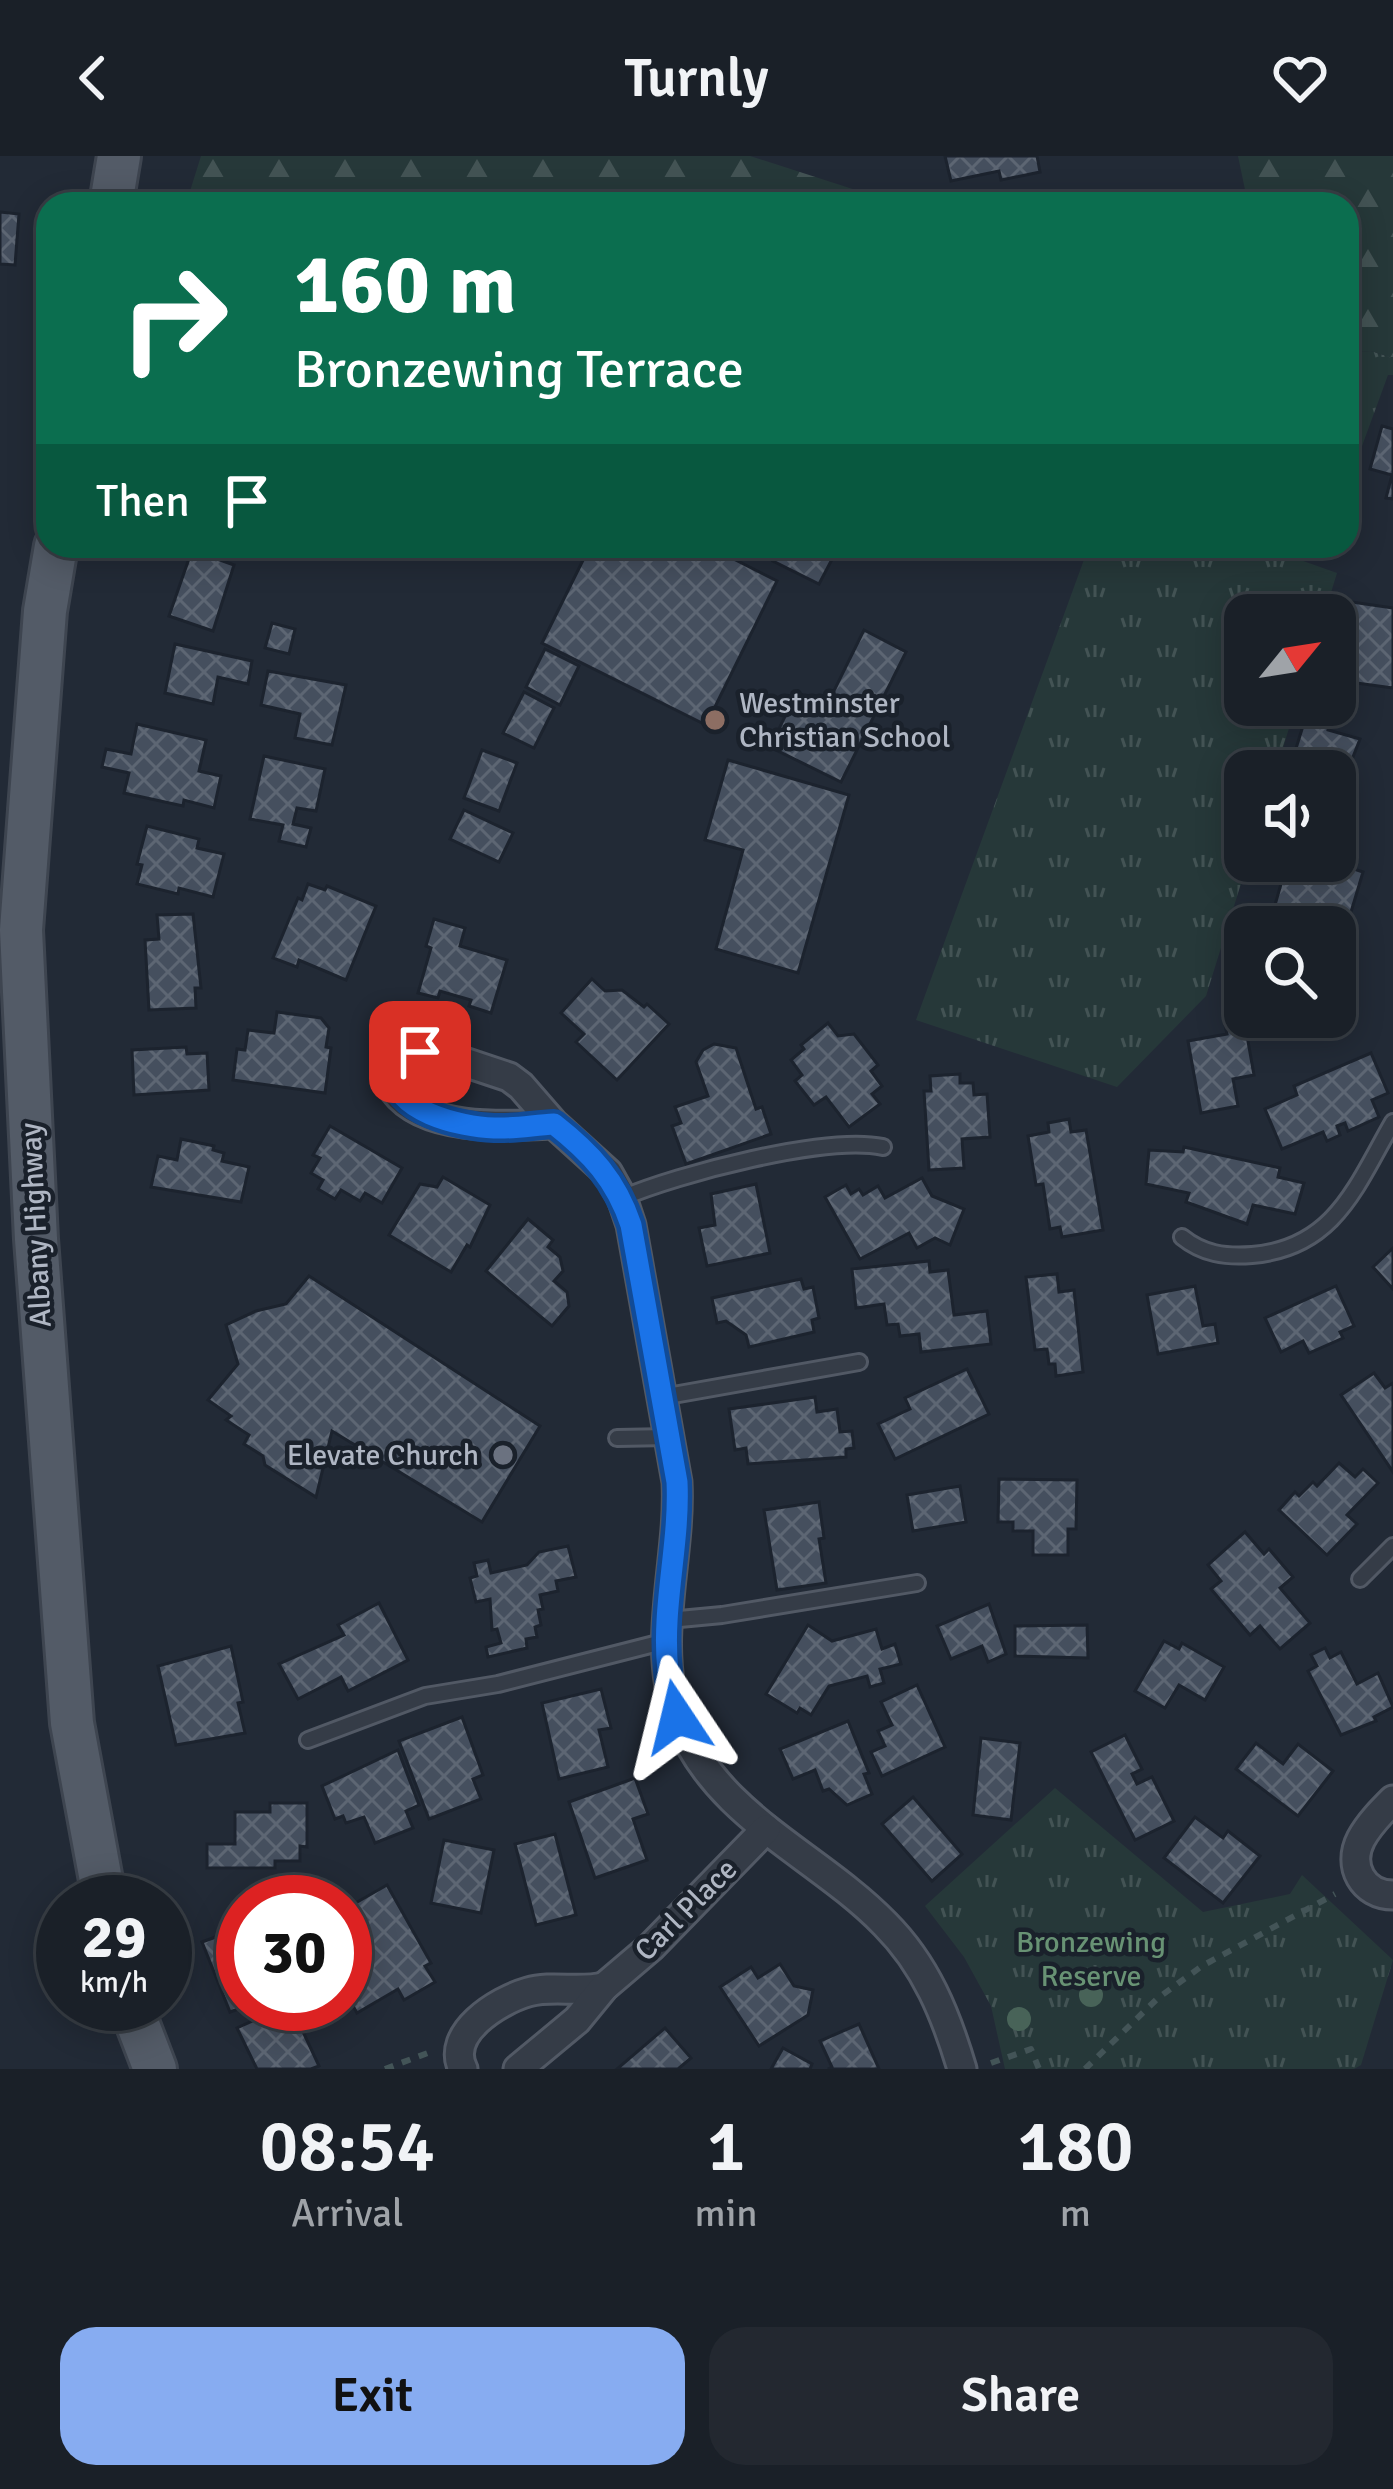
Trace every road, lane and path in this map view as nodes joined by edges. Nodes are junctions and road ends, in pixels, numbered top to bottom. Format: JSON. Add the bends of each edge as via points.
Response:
{"nodes":[{"id":1,"x":118,"y":156,"type":"edge"},
{"id":2,"x":113,"y":192,"type":"edge"},
{"id":3,"x":54,"y":558,"type":"edge"},
{"id":4,"x":1393,"y":1122,"type":"edge"},
{"id":5,"x":554,"y":1124,"type":"junction"},
{"id":6,"x":884,"y":1147,"type":"dead end"},
{"id":7,"x":622,"y":1198,"type":"junction"},
{"id":8,"x":1182,"y":1237,"type":"dead end"},
{"id":9,"x":859,"y":1362,"type":"dead end"},
{"id":10,"x":662,"y":1397,"type":"junction"},
{"id":11,"x":668,"y":1437,"type":"junction"},
{"id":12,"x":617,"y":1438,"type":"dead end"},
{"id":13,"x":1393,"y":1546,"type":"edge"},
{"id":14,"x":1360,"y":1580,"type":"dead end"},
{"id":15,"x":917,"y":1583,"type":"dead end"},
{"id":16,"x":668,"y":1630,"type":"junction"},
{"id":17,"x":308,"y":1740,"type":"dead end"},
{"id":18,"x":1393,"y":1799,"type":"edge"},
{"id":19,"x":766,"y":1829,"type":"junction"},
{"id":20,"x":100,"y":1875,"type":"edge"},
{"id":21,"x":1339,"y":1893,"type":"dead end"},
{"id":22,"x":1393,"y":1895,"type":"edge"},
{"id":23,"x":604,"y":1988,"type":"junction"},
{"id":24,"x":140,"y":2031,"type":"edge"},
{"id":25,"x":442,"y":2048,"type":"dead end"},
{"id":26,"x":991,"y":2063,"type":"dead end"},
{"id":27,"x":155,"y":2069,"type":"edge"},
{"id":28,"x":385,"y":2069,"type":"edge"},
{"id":29,"x":463,"y":2069,"type":"edge"},
{"id":30,"x":518,"y":2069,"type":"edge"},
{"id":31,"x":962,"y":2069,"type":"edge"},
{"id":32,"x":1039,"y":2069,"type":"edge"},
{"id":33,"x":1084,"y":2069,"type":"edge"}],
"edges":[{"from":1,"to":2,"type":"main road"},
{"from":3,"to":20,"type":"main road","name":"Albany Highway","via":[[21,930],[72,1724]]},
{"from":4,"to":8,"type":"lane","via":[[1348,1200],[1308,1240],[1229,1256]]},
{"from":5,"to":5,"type":"street","via":[[495,1128],[420,1109],[395,1090],[394,1070],[411,1054],[443,1055],[509,1077]]},
{"from":5,"to":7,"type":"street","via":[[608,1173]]},
{"from":6,"to":7,"type":"lane","via":[[830,1145],[663,1180]]},
{"from":7,"to":10,"type":"street"},
{"from":9,"to":10,"type":"lane"},
{"from":10,"to":11,"type":"street"},
{"from":11,"to":12,"type":"lane"},
{"from":11,"to":16,"type":"street","via":[[679,1517]]},
{"from":13,"to":14,"type":"lane"},
{"from":15,"to":16,"type":"lane"},
{"from":16,"to":17,"type":"lane","via":[[498,1684],[425,1696]]},
{"from":16,"to":19,"type":"street","via":[[677,1717],[694,1752]]},
{"from":18,"to":22,"type":"street","via":[[1361,1839],[1356,1865],[1372,1892]]},
{"from":19,"to":23,"type":"street","name":"Carl Place"},
{"from":19,"to":31,"type":"street","via":[[854,1896],[909,1952],[933,1989]]},
{"from":21,"to":33,"type":"path","via":[[1202,1966]]},
{"from":23,"to":29,"type":"street","via":[[539,1990],[504,2002],[462,2037]]},
{"from":23,"to":30,"type":"street","name":"Carl Place"},
{"from":24,"to":27,"type":"main road"},
{"from":25,"to":28,"type":"path"},
{"from":26,"to":32,"type":"path","via":[[1031,2049]]}]}
